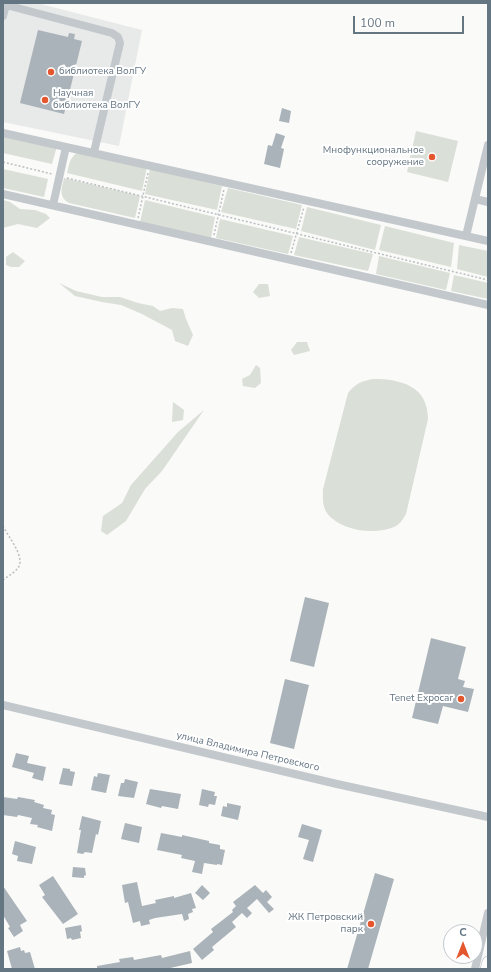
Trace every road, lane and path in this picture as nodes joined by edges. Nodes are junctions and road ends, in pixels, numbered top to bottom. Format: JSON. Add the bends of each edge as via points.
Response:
{"nodes":[{"id":1,"x":4,"y":5,"type":"edge"},
{"id":2,"x":3,"y":16,"type":"edge"},
{"id":3,"x":3,"y":133,"type":"edge"},
{"id":4,"x":488,"y":145,"type":"edge"},
{"id":5,"x":66,"y":146,"type":"junction"},
{"id":6,"x":94,"y":152,"type":"junction"},
{"id":7,"x":3,"y":162,"type":"edge"},
{"id":8,"x":150,"y":165,"type":"junction"},
{"id":9,"x":60,"y":176,"type":"junction"},
{"id":10,"x":226,"y":182,"type":"junction"},
{"id":11,"x":3,"y":194,"type":"edge"},
{"id":12,"x":143,"y":196,"type":"junction"},
{"id":13,"x":475,"y":199,"type":"junction"},
{"id":14,"x":306,"y":200,"type":"junction"},
{"id":15,"x":488,"y":202,"type":"edge"},
{"id":16,"x":53,"y":205,"type":"junction"},
{"id":17,"x":219,"y":214,"type":"junction"},
{"id":18,"x":136,"y":224,"type":"junction"},
{"id":19,"x":297,"y":233,"type":"junction"},
{"id":20,"x":466,"y":236,"type":"junction"},
{"id":21,"x":212,"y":241,"type":"junction"},
{"id":22,"x":488,"y":241,"type":"edge"},
{"id":23,"x":290,"y":259,"type":"junction"},
{"id":24,"x":488,"y":280,"type":"edge"},
{"id":25,"x":488,"y":305,"type":"edge"},
{"id":26,"x":3,"y":526,"type":"edge"},
{"id":27,"x":3,"y":580,"type":"edge"},
{"id":28,"x":3,"y":705,"type":"edge"},
{"id":29,"x":488,"y":817,"type":"edge"},
{"id":30,"x":488,"y":912,"type":"edge"},
{"id":31,"x":488,"y":962,"type":"edge"},
{"id":32,"x":475,"y":969,"type":"edge"},
{"id":33,"x":486,"y":969,"type":"edge"}],
"edges":[{"from":1,"to":2,"type":"street"},
{"from":1,"to":6,"type":"street","via":[[112,33],[118,37],[120,43]]},
{"from":3,"to":5,"type":"street"},
{"from":4,"to":13,"type":"street"},
{"from":5,"to":6,"type":"street"},
{"from":5,"to":9,"type":"street"},
{"from":6,"to":8,"type":"street"},
{"from":7,"to":9,"type":"path"},
{"from":8,"to":10,"type":"street"},
{"from":8,"to":12,"type":"path"},
{"from":9,"to":12,"type":"path"},
{"from":9,"to":16,"type":"street"},
{"from":10,"to":14,"type":"street"},
{"from":10,"to":17,"type":"path"},
{"from":11,"to":16,"type":"street"},
{"from":12,"to":17,"type":"path"},
{"from":12,"to":18,"type":"path"},
{"from":13,"to":15,"type":"street"},
{"from":13,"to":20,"type":"street"},
{"from":14,"to":19,"type":"path"},
{"from":14,"to":20,"type":"street"},
{"from":16,"to":18,"type":"street"},
{"from":17,"to":19,"type":"path"},
{"from":17,"to":21,"type":"path"},
{"from":18,"to":21,"type":"street"},
{"from":19,"to":23,"type":"path"},
{"from":19,"to":24,"type":"path"},
{"from":20,"to":22,"type":"street"},
{"from":21,"to":23,"type":"street"},
{"from":23,"to":25,"type":"street"},
{"from":26,"to":27,"type":"path","via":[[20,556],[20,563],[14,572]]},
{"from":28,"to":29,"type":"street","name":"улица Владимира Петровского"},
{"from":30,"to":32,"type":"street"},
{"from":31,"to":33,"type":"highway"}]}
